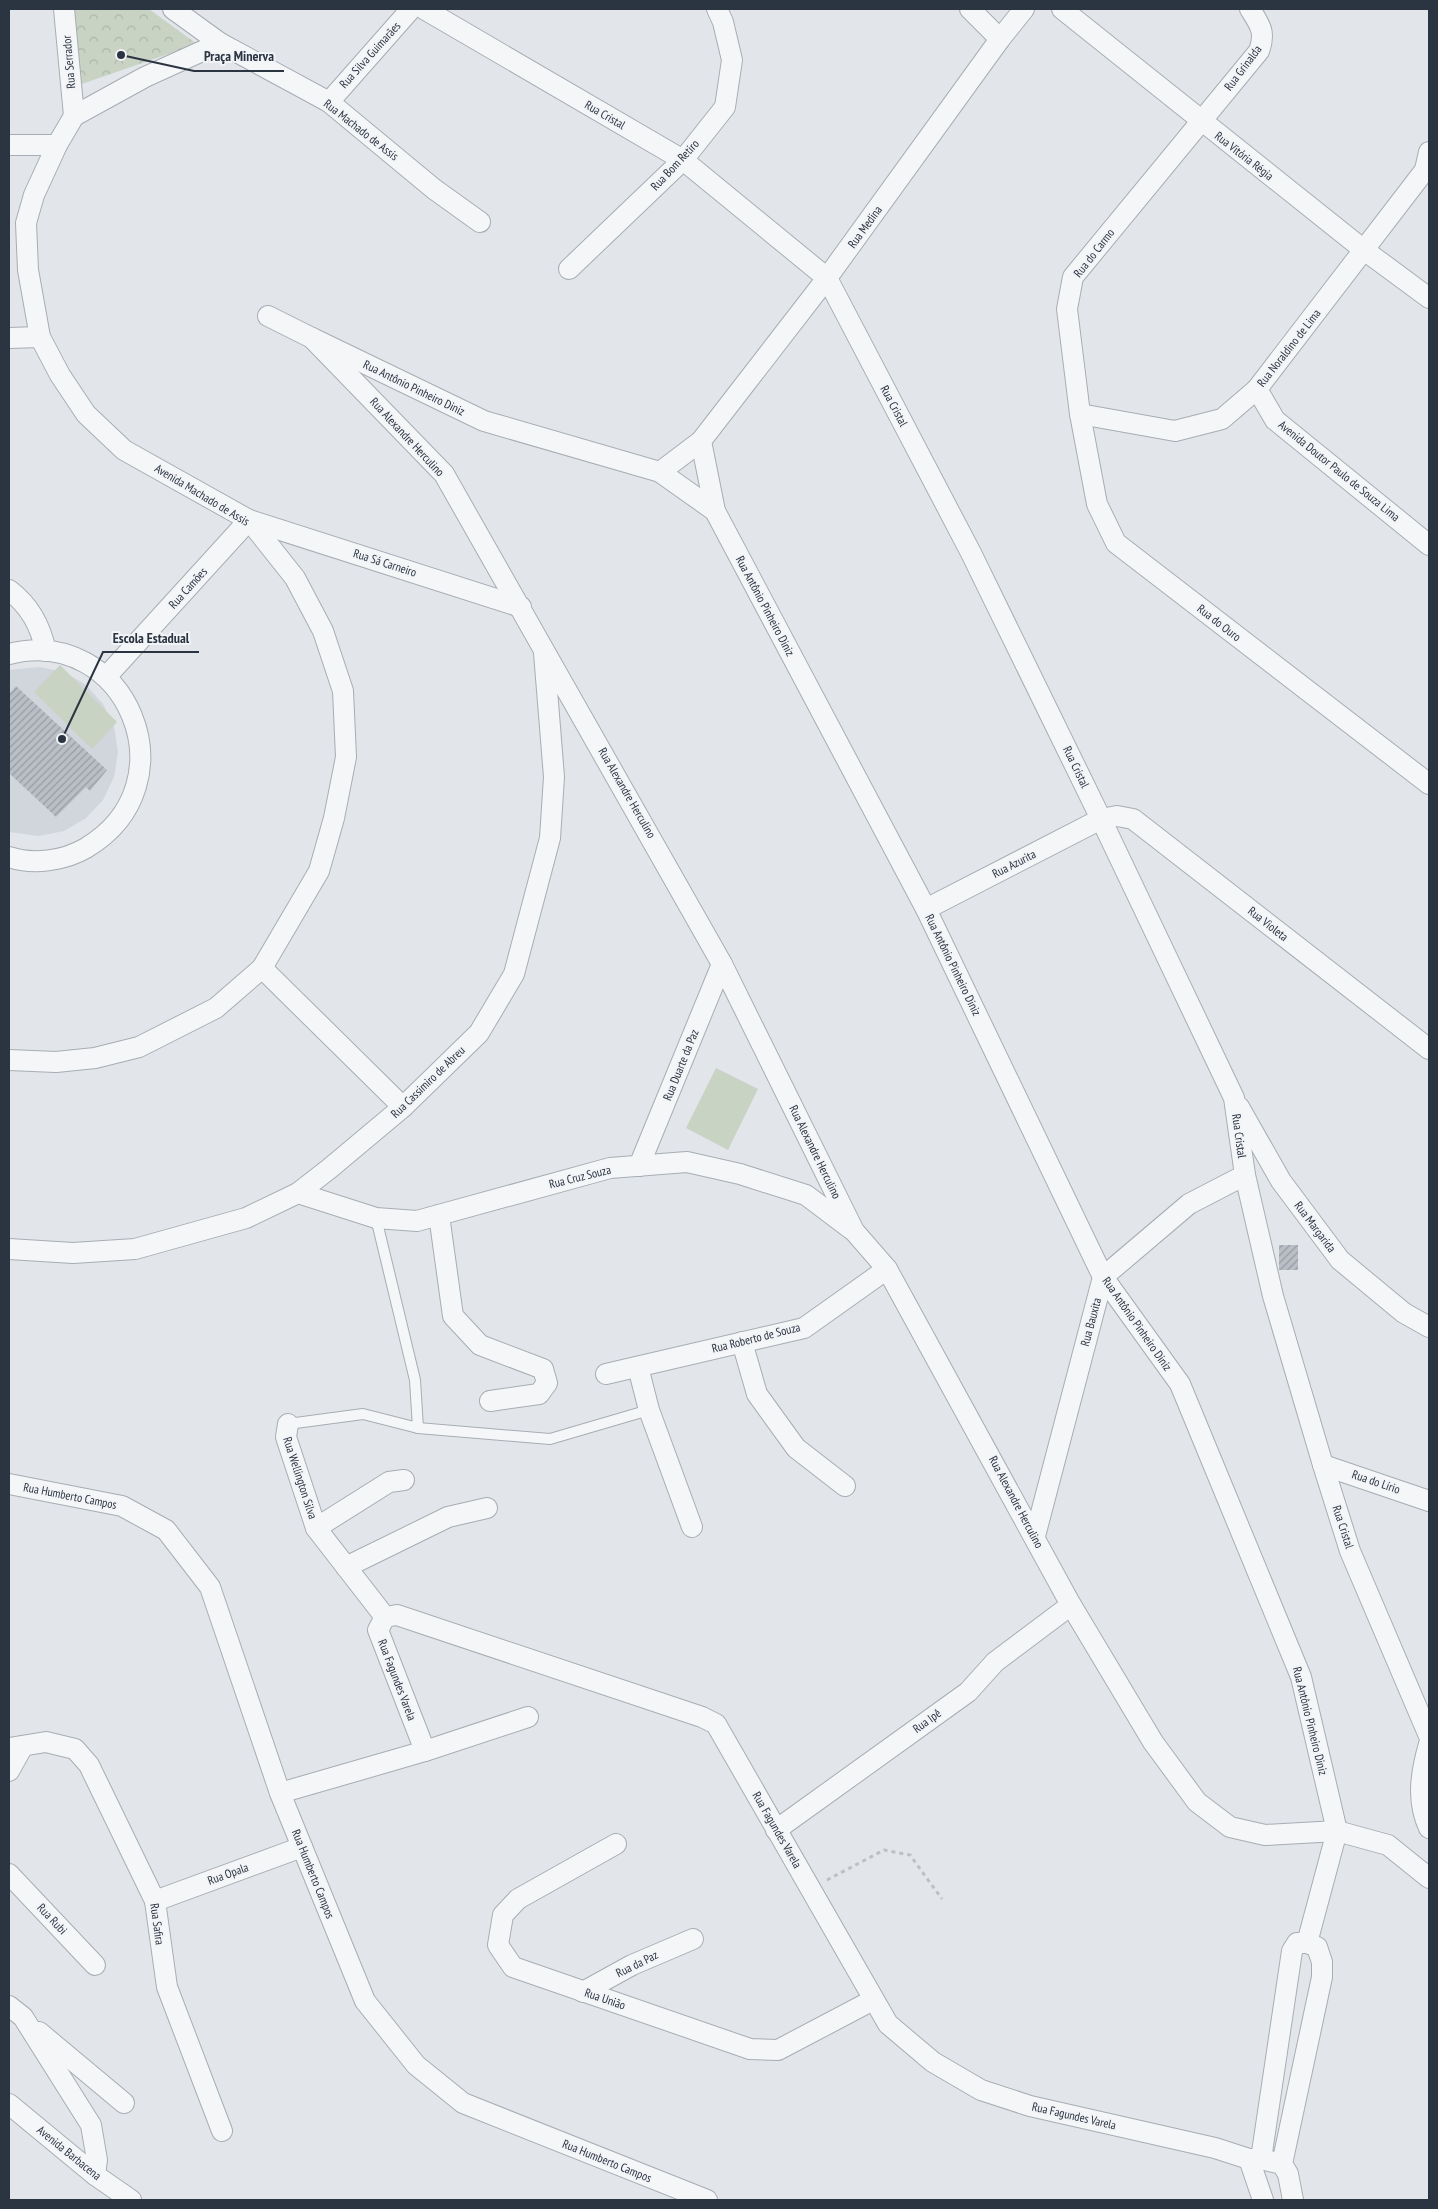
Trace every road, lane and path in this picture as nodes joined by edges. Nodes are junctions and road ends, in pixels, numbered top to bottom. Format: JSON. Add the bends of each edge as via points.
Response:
{"nodes":[{"id":1,"x":64,"y":9,"type":"edge"},
{"id":2,"x":173,"y":9,"type":"edge"},
{"id":3,"x":411,"y":9,"type":"edge"},
{"id":4,"x":424,"y":9,"type":"edge"},
{"id":5,"x":717,"y":9,"type":"edge"},
{"id":6,"x":970,"y":9,"type":"edge"},
{"id":7,"x":1024,"y":9,"type":"edge"},
{"id":8,"x":1062,"y":9,"type":"edge"},
{"id":9,"x":1250,"y":9,"type":"edge"},
{"id":10,"x":1000,"y":39,"type":"junction"},
{"id":11,"x":220,"y":43,"type":"junction"},
{"id":12,"x":329,"y":102,"type":"junction"},
{"id":13,"x":74,"y":116,"type":"junction"},
{"id":14,"x":1201,"y":122,"type":"junction"},
{"id":15,"x":9,"y":145,"type":"edge"},
{"id":16,"x":57,"y":145,"type":"junction"},
{"id":17,"x":1429,"y":152,"type":"edge"},
{"id":18,"x":683,"y":160,"type":"junction"},
{"id":19,"x":480,"y":222,"type":"dead end"},
{"id":20,"x":1364,"y":250,"type":"junction"},
{"id":21,"x":569,"y":270,"type":"dead end"},
{"id":22,"x":827,"y":278,"type":"junction"},
{"id":23,"x":1429,"y":298,"type":"edge"},
{"id":24,"x":268,"y":316,"type":"dead end"},
{"id":25,"x":9,"y":338,"type":"edge"},
{"id":26,"x":40,"y":338,"type":"junction"},
{"id":27,"x":312,"y":338,"type":"junction"},
{"id":28,"x":1257,"y":389,"type":"junction"},
{"id":29,"x":1080,"y":414,"type":"junction"},
{"id":30,"x":701,"y":441,"type":"junction"},
{"id":31,"x":660,"y":472,"type":"junction"},
{"id":32,"x":715,"y":510,"type":"junction"},
{"id":33,"x":249,"y":520,"type":"junction"},
{"id":34,"x":1429,"y":545,"type":"edge"},
{"id":35,"x":9,"y":590,"type":"edge"},
{"id":36,"x":521,"y":607,"type":"junction"},
{"id":37,"x":544,"y":648,"type":"junction"},
{"id":38,"x":46,"y":651,"type":"junction"},
{"id":39,"x":9,"y":654,"type":"edge"},
{"id":40,"x":106,"y":678,"type":"junction"},
{"id":41,"x":1429,"y":784,"type":"edge"},
{"id":42,"x":1101,"y":819,"type":"junction"},
{"id":43,"x":9,"y":856,"type":"edge"},
{"id":44,"x":926,"y":909,"type":"junction"},
{"id":45,"x":722,"y":964,"type":"junction"},
{"id":46,"x":262,"y":968,"type":"junction"},
{"id":47,"x":1429,"y":1049,"type":"edge"},
{"id":48,"x":9,"y":1060,"type":"edge"},
{"id":49,"x":1234,"y":1098,"type":"junction"},
{"id":50,"x":403,"y":1107,"type":"junction"},
{"id":51,"x":639,"y":1166,"type":"junction"},
{"id":52,"x":1245,"y":1175,"type":"junction"},
{"id":53,"x":298,"y":1193,"type":"junction"},
{"id":54,"x":439,"y":1215,"type":"junction"},
{"id":55,"x":376,"y":1218,"type":"junction"},
{"id":56,"x":854,"y":1231,"type":"junction"},
{"id":57,"x":9,"y":1249,"type":"edge"},
{"id":58,"x":888,"y":1269,"type":"junction"},
{"id":59,"x":1103,"y":1277,"type":"junction"},
{"id":60,"x":1429,"y":1327,"type":"edge"},
{"id":61,"x":742,"y":1342,"type":"junction"},
{"id":62,"x":638,"y":1367,"type":"junction"},
{"id":63,"x":606,"y":1374,"type":"dead end"},
{"id":64,"x":490,"y":1401,"type":"dead end"},
{"id":65,"x":648,"y":1410,"type":"junction"},
{"id":66,"x":288,"y":1424,"type":"joint"},
{"id":67,"x":418,"y":1428,"type":"junction"},
{"id":68,"x":1323,"y":1465,"type":"junction"},
{"id":69,"x":404,"y":1480,"type":"dead end"},
{"id":70,"x":9,"y":1484,"type":"edge"},
{"id":71,"x":845,"y":1486,"type":"dead end"},
{"id":72,"x":1429,"y":1501,"type":"edge"},
{"id":73,"x":487,"y":1508,"type":"dead end"},
{"id":74,"x":692,"y":1527,"type":"dead end"},
{"id":75,"x":316,"y":1528,"type":"junction"},
{"id":76,"x":1035,"y":1536,"type":"junction"},
{"id":77,"x":346,"y":1566,"type":"junction"},
{"id":78,"x":1071,"y":1605,"type":"junction"},
{"id":79,"x":385,"y":1617,"type":"junction"},
{"id":80,"x":528,"y":1717,"type":"dead end"},
{"id":81,"x":1429,"y":1736,"type":"edge"},
{"id":82,"x":1429,"y":1744,"type":"edge"},
{"id":83,"x":16,"y":1747,"type":"edge"},
{"id":84,"x":425,"y":1751,"type":"junction"},
{"id":85,"x":9,"y":1771,"type":"edge"},
{"id":86,"x":280,"y":1793,"type":"junction"},
{"id":87,"x":1429,"y":1828,"type":"edge"},
{"id":88,"x":776,"y":1830,"type":"junction"},
{"id":89,"x":1337,"y":1831,"type":"junction"},
{"id":90,"x":616,"y":1844,"type":"dead end"},
{"id":91,"x":302,"y":1847,"type":"junction"},
{"id":92,"x":9,"y":1874,"type":"edge"},
{"id":93,"x":1429,"y":1878,"type":"edge"},
{"id":94,"x":811,"y":1889,"type":"junction"},
{"id":95,"x":942,"y":1900,"type":"dead end"},
{"id":96,"x":155,"y":1901,"type":"junction"},
{"id":97,"x":693,"y":1939,"type":"dead end"},
{"id":98,"x":1307,"y":1943,"type":"junction"},
{"id":99,"x":95,"y":1965,"type":"dead end"},
{"id":100,"x":583,"y":1992,"type":"junction"},
{"id":101,"x":873,"y":2000,"type":"junction"},
{"id":102,"x":16,"y":2012,"type":"edge"},
{"id":103,"x":124,"y":2103,"type":"dead end"},
{"id":104,"x":9,"y":2104,"type":"edge"},
{"id":105,"x":222,"y":2131,"type":"dead end"},
{"id":106,"x":1255,"y":2159,"type":"junction"},
{"id":107,"x":1282,"y":2164,"type":"junction"},
{"id":108,"x":95,"y":2174,"type":"junction"},
{"id":109,"x":131,"y":2200,"type":"edge"},
{"id":110,"x":707,"y":2200,"type":"edge"},
{"id":111,"x":1263,"y":2200,"type":"edge"},
{"id":112,"x":1293,"y":2200,"type":"edge"}],
"edges":[{"from":1,"to":13,"type":"street","name":"Rua Serrador"},
{"from":2,"to":11,"type":"street","name":"Rua Machado de Assis"},
{"from":3,"to":12,"type":"street","name":"Rua Silva Guimarães"},
{"from":4,"to":18,"type":"street","name":"Rua Cristal"},
{"from":5,"to":18,"type":"street","name":"Rua Bom Retiro","via":[[732,60],[725,107]]},
{"from":6,"to":10,"type":"street"},
{"from":7,"to":10,"type":"street","name":"Rua Medina"},
{"from":8,"to":14,"type":"street","name":"Rua Vitória Régia"},
{"from":9,"to":14,"type":"street","name":"Rua Grinalda","via":[[1261,27],[1263,39],[1258,51]]},
{"from":10,"to":22,"type":"street","name":"Rua Medina"},
{"from":11,"to":12,"type":"street","name":"Rua Machado de Assis"},
{"from":11,"to":13,"type":"street","via":[[145,77]]},
{"from":12,"to":19,"type":"street","name":"Rua Machado de Assis","via":[[434,190]]},
{"from":13,"to":16,"type":"street","name":"Avenida Machado de Assis"},
{"from":14,"to":20,"type":"street","name":"Rua Vitória Régia"},
{"from":14,"to":29,"type":"street","name":"Rua do Carmo","via":[[1073,277],[1067,309]]},
{"from":15,"to":16,"type":"street"},
{"from":16,"to":26,"type":"street","name":"Avenida Machado de Assis","via":[[34,194],[26,223],[28,270]]},
{"from":17,"to":20,"type":"street","name":"Rua Noraldino de Lima","via":[[1425,170]]},
{"from":18,"to":21,"type":"street","name":"Rua Bom Retiro"},
{"from":18,"to":22,"type":"street","name":"Rua Cristal"},
{"from":20,"to":23,"type":"street","name":"Rua Vitória Régia"},
{"from":20,"to":28,"type":"street","name":"Rua Noraldino de Lima"},
{"from":22,"to":30,"type":"street","name":"Rua Medina"},
{"from":22,"to":42,"type":"street","name":"Rua Cristal","via":[[971,553]]},
{"from":24,"to":27,"type":"street","name":"Rua Alexandre Herculino"},
{"from":25,"to":26,"type":"street"},
{"from":26,"to":33,"type":"street","name":"Avenida Machado de Assis","via":[[86,414],[124,450]]},
{"from":27,"to":31,"type":"street","name":"Rua Antônio Pinheiro Diniz","via":[[484,422]]},
{"from":27,"to":36,"type":"street","name":"Rua Alexandre Herculino","via":[[444,474]]},
{"from":28,"to":29,"type":"street","name":"Rua Noraldino de Lima","via":[[1222,419],[1175,431]]},
{"from":28,"to":34,"type":"street","name":"Avenida Doutor Paulo de Souza Lima","via":[[1275,420]]},
{"from":29,"to":41,"type":"street","name":"Rua do Ouro","via":[[1097,504],[1116,543]]},
{"from":30,"to":31,"type":"street","name":"Rua Medina"},
{"from":30,"to":32,"type":"street"},
{"from":31,"to":32,"type":"street","name":"Rua Antônio Pinheiro Diniz"},
{"from":32,"to":44,"type":"street","name":"Rua Antônio Pinheiro Diniz"},
{"from":33,"to":36,"type":"street","name":"Rua Sá Carneiro"},
{"from":33,"to":40,"type":"street","name":"Rua Camões"},
{"from":33,"to":46,"type":"street","name":"Avenida Machado de Assis","via":[[296,578],[322,631],[343,691],[346,757],[319,872]]},
{"from":35,"to":38,"type":"street","via":[[32,612],[42,632]]},
{"from":36,"to":37,"type":"street","name":"Rua Alexandre Herculino"},
{"from":37,"to":45,"type":"street","name":"Rua Alexandre Herculino"},
{"from":37,"to":50,"type":"street","name":"Rua Cassimiro de Abreu","via":[[554,777],[550,838],[514,974],[479,1033]]},
{"from":38,"to":39,"type":"street"},
{"from":38,"to":40,"type":"street","via":[[78,659]]},
{"from":40,"to":43,"type":"street","via":[[126,701],[138,729],[139,774],[136,789],[123,816],[102,838],[76,854],[47,861]]},
{"from":42,"to":44,"type":"street","name":"Rua Azurita"},
{"from":42,"to":47,"type":"street","name":"Rua Violeta","via":[[1133,818]]},
{"from":42,"to":49,"type":"street","name":"Rua Cristal"},
{"from":44,"to":59,"type":"street","name":"Rua Antônio Pinheiro Diniz"},
{"from":45,"to":51,"type":"street","name":"Rua Duarte da Paz"},
{"from":45,"to":56,"type":"street","name":"Rua Alexandre Herculino"},
{"from":46,"to":48,"type":"street","name":"Avenida Machado de Assis","via":[[216,1008],[139,1047],[96,1058],[56,1062]]},
{"from":46,"to":50,"type":"street"},
{"from":49,"to":52,"type":"street","name":"Rua Cristal"},
{"from":49,"to":60,"type":"street","name":"Rua Margarida","via":[[1281,1181],[1340,1260],[1404,1313]]},
{"from":50,"to":53,"type":"street","name":"Rua Cassimiro de Abreu"},
{"from":51,"to":54,"type":"street","name":"Rua Cruz Souza","via":[[610,1168]]},
{"from":51,"to":56,"type":"street","name":"Rua Cruz Souza","via":[[687,1162],[740,1174],[806,1195]]},
{"from":52,"to":59,"type":"street","via":[[1189,1204]]},
{"from":52,"to":68,"type":"street","name":"Rua Cristal","via":[[1273,1296]]},
{"from":53,"to":55,"type":"street","name":"Rua Cruz Souza"},
{"from":53,"to":57,"type":"street","name":"Rua Cassimiro de Abreu","via":[[246,1218],[135,1249],[73,1253]]},
{"from":54,"to":55,"type":"street","name":"Rua Cruz Souza","via":[[417,1221]]},
{"from":54,"to":64,"type":"street","via":[[453,1316],[480,1345],[543,1368],[547,1382],[540,1394]]},
{"from":55,"to":67,"type":"lane","via":[[415,1380]]},
{"from":56,"to":58,"type":"street","name":"Rua Alexandre Herculino"},
{"from":58,"to":61,"type":"street","name":"Rua Roberto de Souza","via":[[804,1328]]},
{"from":58,"to":76,"type":"street","name":"Rua Alexandre Herculino"},
{"from":59,"to":76,"type":"street","name":"Rua Bauxita"},
{"from":59,"to":89,"type":"street","name":"Rua Antônio Pinheiro Diniz","via":[[1180,1384],[1301,1677]]},
{"from":61,"to":62,"type":"street","name":"Rua Roberto de Souza"},
{"from":61,"to":71,"type":"street","via":[[762,1402],[796,1448]]},
{"from":62,"to":63,"type":"street","name":"Rua Roberto de Souza"},
{"from":62,"to":65,"type":"street"},
{"from":65,"to":67,"type":"lane","name":"Rua Wellington Silva","via":[[550,1439]]},
{"from":65,"to":74,"type":"street"},
{"from":66,"to":67,"type":"lane","name":"Rua Wellington Silva","via":[[363,1414]]},
{"from":66,"to":75,"type":"street","name":"Rua Wellington Silva","via":[[286,1437]]},
{"from":68,"to":72,"type":"street","name":"Rua do Lírio"},
{"from":68,"to":81,"type":"street","name":"Rua Cristal","via":[[1350,1552]]},
{"from":69,"to":75,"type":"street","via":[[389,1482]]},
{"from":70,"to":86,"type":"street","name":"Rua Humberto Campos","via":[[122,1506],[166,1530],[210,1587]]},
{"from":73,"to":77,"type":"street","via":[[448,1517]]},
{"from":75,"to":77,"type":"street","name":"Rua Wellington Silva"},
{"from":76,"to":78,"type":"street","name":"Rua Alexandre Herculino"},
{"from":77,"to":79,"type":"street","name":"Rua Wellington Silva"},
{"from":78,"to":88,"type":"street","name":"Rua Ipê","via":[[995,1662],[968,1692]]},
{"from":78,"to":89,"type":"street","name":"Rua Alexandre Herculino","via":[[1152,1742],[1197,1802],[1230,1827],[1265,1835]]},
{"from":79,"to":84,"type":"street","name":"Rua Fagundes Varela","via":[[378,1630]]},
{"from":79,"to":88,"type":"street","name":"Rua Fagundes Varela","via":[[397,1615],[716,1724]]},
{"from":80,"to":84,"type":"street"},
{"from":82,"to":87,"type":"street","via":[[1420,1773],[1423,1816]]},
{"from":83,"to":85,"type":"street","name":"Rua Safira"},
{"from":83,"to":96,"type":"street","name":"Rua Safira","via":[[46,1742],[75,1749],[89,1765]]},
{"from":84,"to":86,"type":"street"},
{"from":86,"to":91,"type":"street","name":"Rua Humberto Campos"},
{"from":88,"to":94,"type":"street","name":"Rua Fagundes Varela"},
{"from":89,"to":93,"type":"street","name":"Rua Alexandre Herculino","via":[[1388,1845]]},
{"from":89,"to":98,"type":"street"},
{"from":90,"to":100,"type":"street","name":"Rua União","via":[[518,1899],[503,1915],[498,1945],[513,1967]]},
{"from":91,"to":96,"type":"street","name":"Rua Opala"},
{"from":91,"to":110,"type":"street","name":"Rua Humberto Campos","via":[[365,2001],[416,2066],[463,2104]]},
{"from":92,"to":99,"type":"street","name":"Rua Rubi"},
{"from":94,"to":95,"type":"path","via":[[884,1850],[910,1855]]},
{"from":94,"to":101,"type":"street","name":"Rua Fagundes Varela"},
{"from":96,"to":105,"type":"street","name":"Rua Safira","via":[[167,1987]]},
{"from":97,"to":100,"type":"street","name":"Rua da Paz","via":[[632,1965]]},
{"from":98,"to":106,"type":"street","via":[[1297,1943],[1292,1952]]},
{"from":98,"to":107,"type":"street","via":[[1317,1947],[1322,1977]]},
{"from":100,"to":101,"type":"street","name":"Rua União","via":[[750,2049],[778,2050]]},
{"from":101,"to":106,"type":"street","name":"Rua Fagundes Varela","via":[[888,2024],[933,2062],[982,2090],[1030,2106]]},
{"from":102,"to":103,"type":"street"},
{"from":102,"to":108,"type":"street","via":[[91,2125],[96,2145]]},
{"from":104,"to":108,"type":"street","name":"Avenida Barbacena"},
{"from":106,"to":107,"type":"street","name":"Rua Fagundes Varela"},
{"from":106,"to":111,"type":"street"},
{"from":107,"to":112,"type":"street","via":[[1288,2174]]},
{"from":108,"to":109,"type":"street","name":"Avenida Barbacena"}]}
